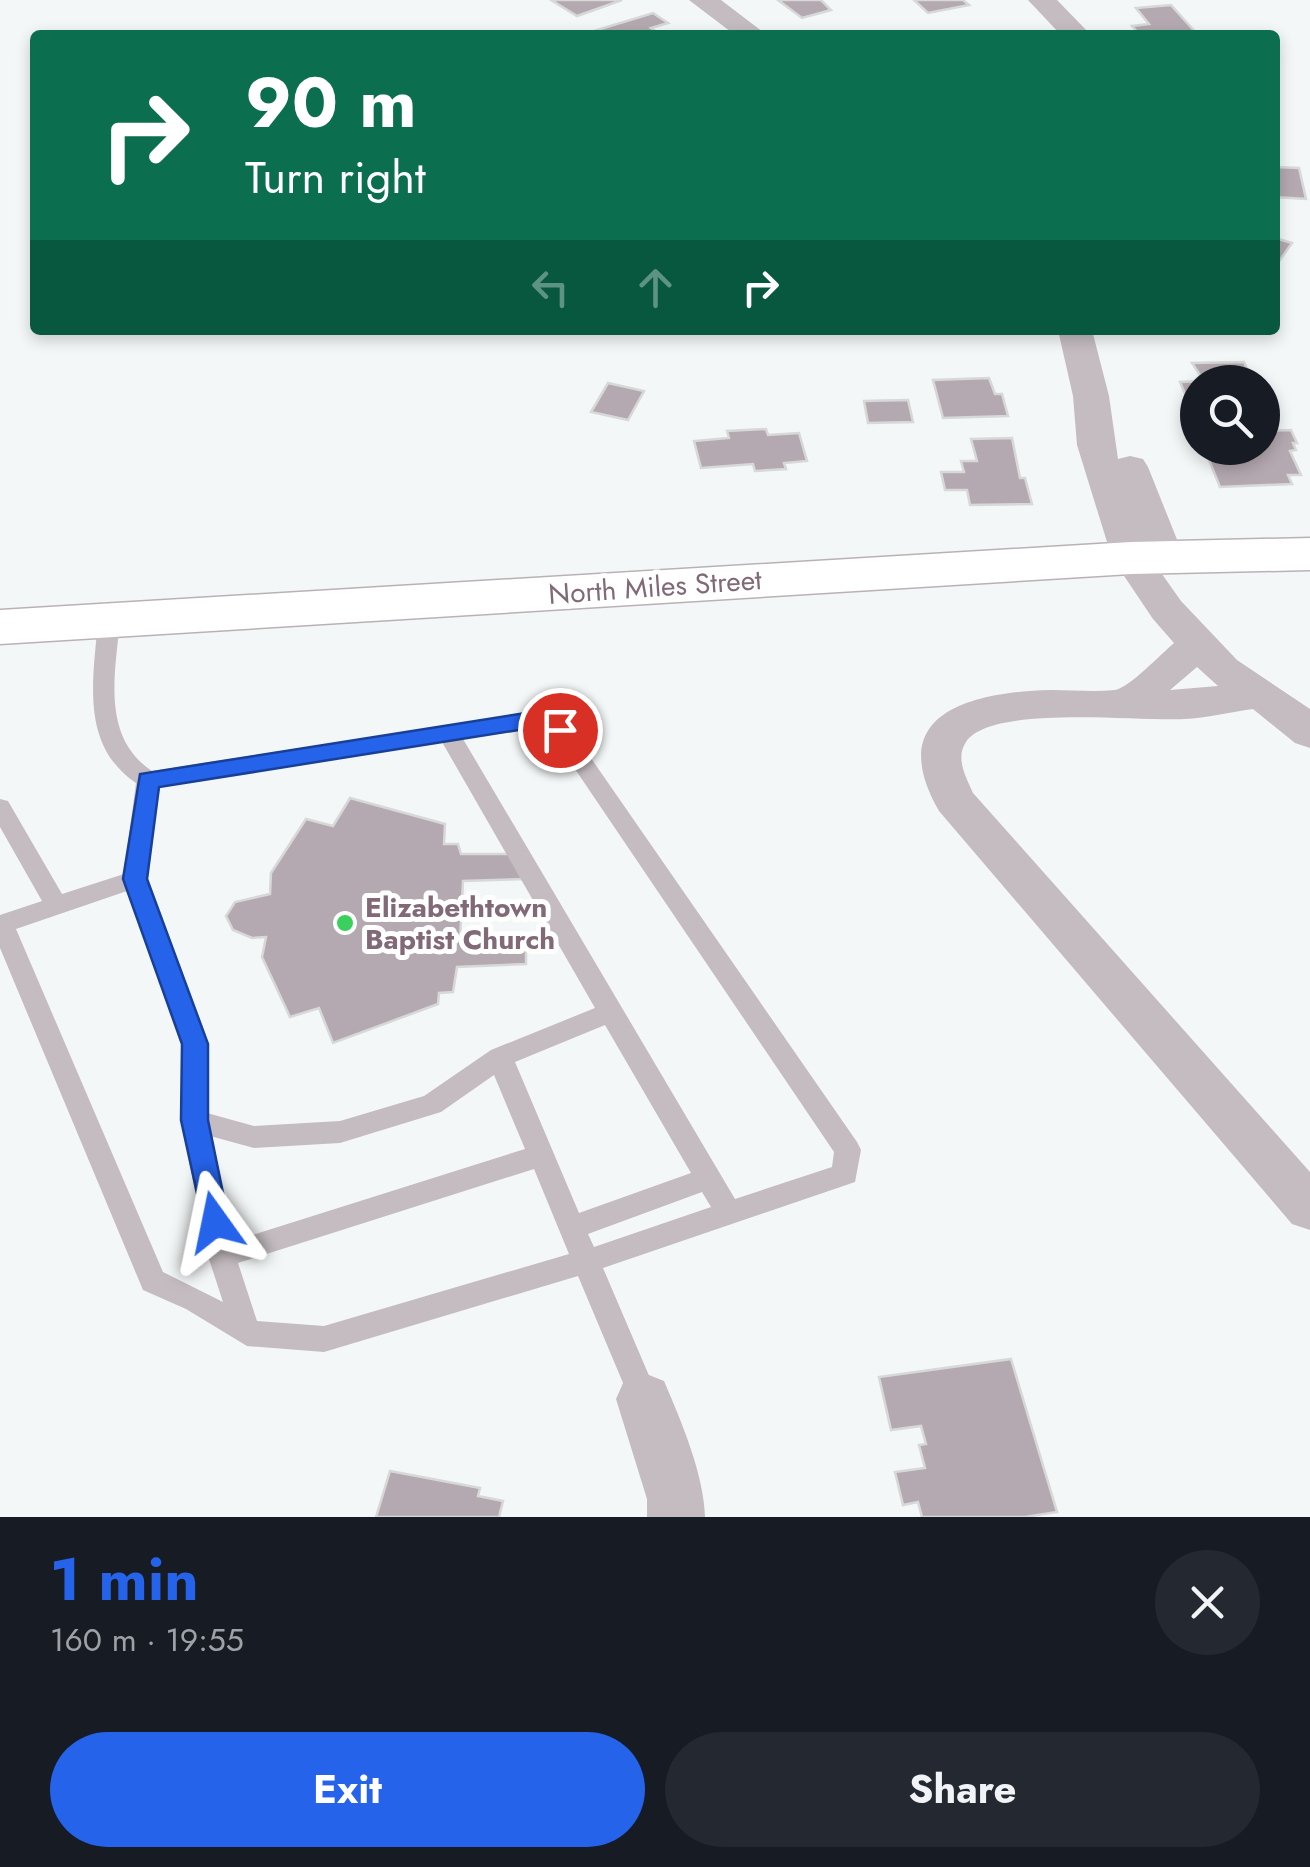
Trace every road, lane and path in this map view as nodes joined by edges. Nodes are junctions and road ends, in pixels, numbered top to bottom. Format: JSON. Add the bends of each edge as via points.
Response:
{"nodes":[{"id":1,"x":702,"y":0,"type":"edge"},
{"id":2,"x":1042,"y":0,"type":"edge"},
{"id":3,"x":746,"y":30,"type":"edge"},
{"id":4,"x":1072,"y":30,"type":"edge"},
{"id":5,"x":1076,"y":335,"type":"edge"},
{"id":6,"x":1310,"y":554,"type":"edge"},
{"id":7,"x":1148,"y":558,"type":"junction"},
{"id":8,"x":109,"y":621,"type":"junction"},
{"id":9,"x":0,"y":628,"type":"edge"},
{"id":10,"x":1198,"y":644,"type":"junction"},
{"id":11,"x":1258,"y":694,"type":"junction"},
{"id":12,"x":1129,"y":704,"type":"junction"},
{"id":13,"x":448,"y":732,"type":"junction"},
{"id":14,"x":1310,"y":733,"type":"edge"},
{"id":15,"x":148,"y":780,"type":"junction"},
{"id":16,"x":0,"y":807,"type":"edge"},
{"id":17,"x":135,"y":879,"type":"junction"},
{"id":18,"x":56,"y":905,"type":"junction"},
{"id":19,"x":610,"y":1012,"type":"junction"},
{"id":20,"x":500,"y":1057,"type":"junction"},
{"id":21,"x":194,"y":1120,"type":"junction"},
{"id":22,"x":543,"y":1155,"type":"junction"},
{"id":23,"x":708,"y":1178,"type":"junction"},
{"id":24,"x":1310,"y":1208,"type":"edge"},
{"id":25,"x":728,"y":1214,"type":"junction"},
{"id":26,"x":574,"y":1227,"type":"junction"},
{"id":27,"x":222,"y":1256,"type":"junction"},
{"id":28,"x":588,"y":1261,"type":"junction"},
{"id":29,"x":248,"y":1333,"type":"junction"},
{"id":30,"x":644,"y":1399,"type":"joint"},
{"id":31,"x":676,"y":1517,"type":"edge"}],
"edges":[{"from":1,"to":3,"type":"street"},
{"from":2,"to":4,"type":"street"},
{"from":5,"to":7,"type":"street","via":[[1091,396],[1094,444]]},
{"from":6,"to":7,"type":"main road","name":"North Miles Street"},
{"from":7,"to":8,"type":"main road","name":"North Miles Street"},
{"from":7,"to":10,"type":"street","via":[[1166,610]]},
{"from":8,"to":9,"type":"main road","name":"North Miles Street"},
{"from":8,"to":15,"type":"lane","via":[[103,708],[116,756]]},
{"from":10,"to":11,"type":"street"},
{"from":10,"to":12,"type":"street"},
{"from":11,"to":12,"type":"street","via":[[1184,705]]},
{"from":11,"to":14,"type":"street"},
{"from":12,"to":24,"type":"street","via":[[1003,706],[970,715],[947,734],[940,778]]},
{"from":13,"to":15,"type":"lane"},
{"from":13,"to":19,"type":"lane"},
{"from":13,"to":25,"type":"lane","via":[[532,720],[560,730],[848,1150],[845,1174]]},
{"from":15,"to":17,"type":"lane"},
{"from":16,"to":18,"type":"lane"},
{"from":17,"to":18,"type":"lane"},
{"from":17,"to":21,"type":"lane","via":[[195,1044]]},
{"from":18,"to":29,"type":"lane","via":[[2,924],[154,1281]]},
{"from":19,"to":20,"type":"lane"},
{"from":19,"to":23,"type":"lane"},
{"from":20,"to":21,"type":"lane","via":[[432,1104],[340,1132],[254,1137]]},
{"from":20,"to":22,"type":"lane"},
{"from":21,"to":27,"type":"lane"},
{"from":22,"to":26,"type":"lane"},
{"from":22,"to":27,"type":"lane"},
{"from":23,"to":25,"type":"lane"},
{"from":23,"to":26,"type":"lane"},
{"from":25,"to":28,"type":"lane"},
{"from":26,"to":28,"type":"lane"},
{"from":27,"to":29,"type":"lane"},
{"from":28,"to":29,"type":"lane","via":[[324,1339]]},
{"from":28,"to":30,"type":"lane"},
{"from":30,"to":31,"type":"street"}]}
